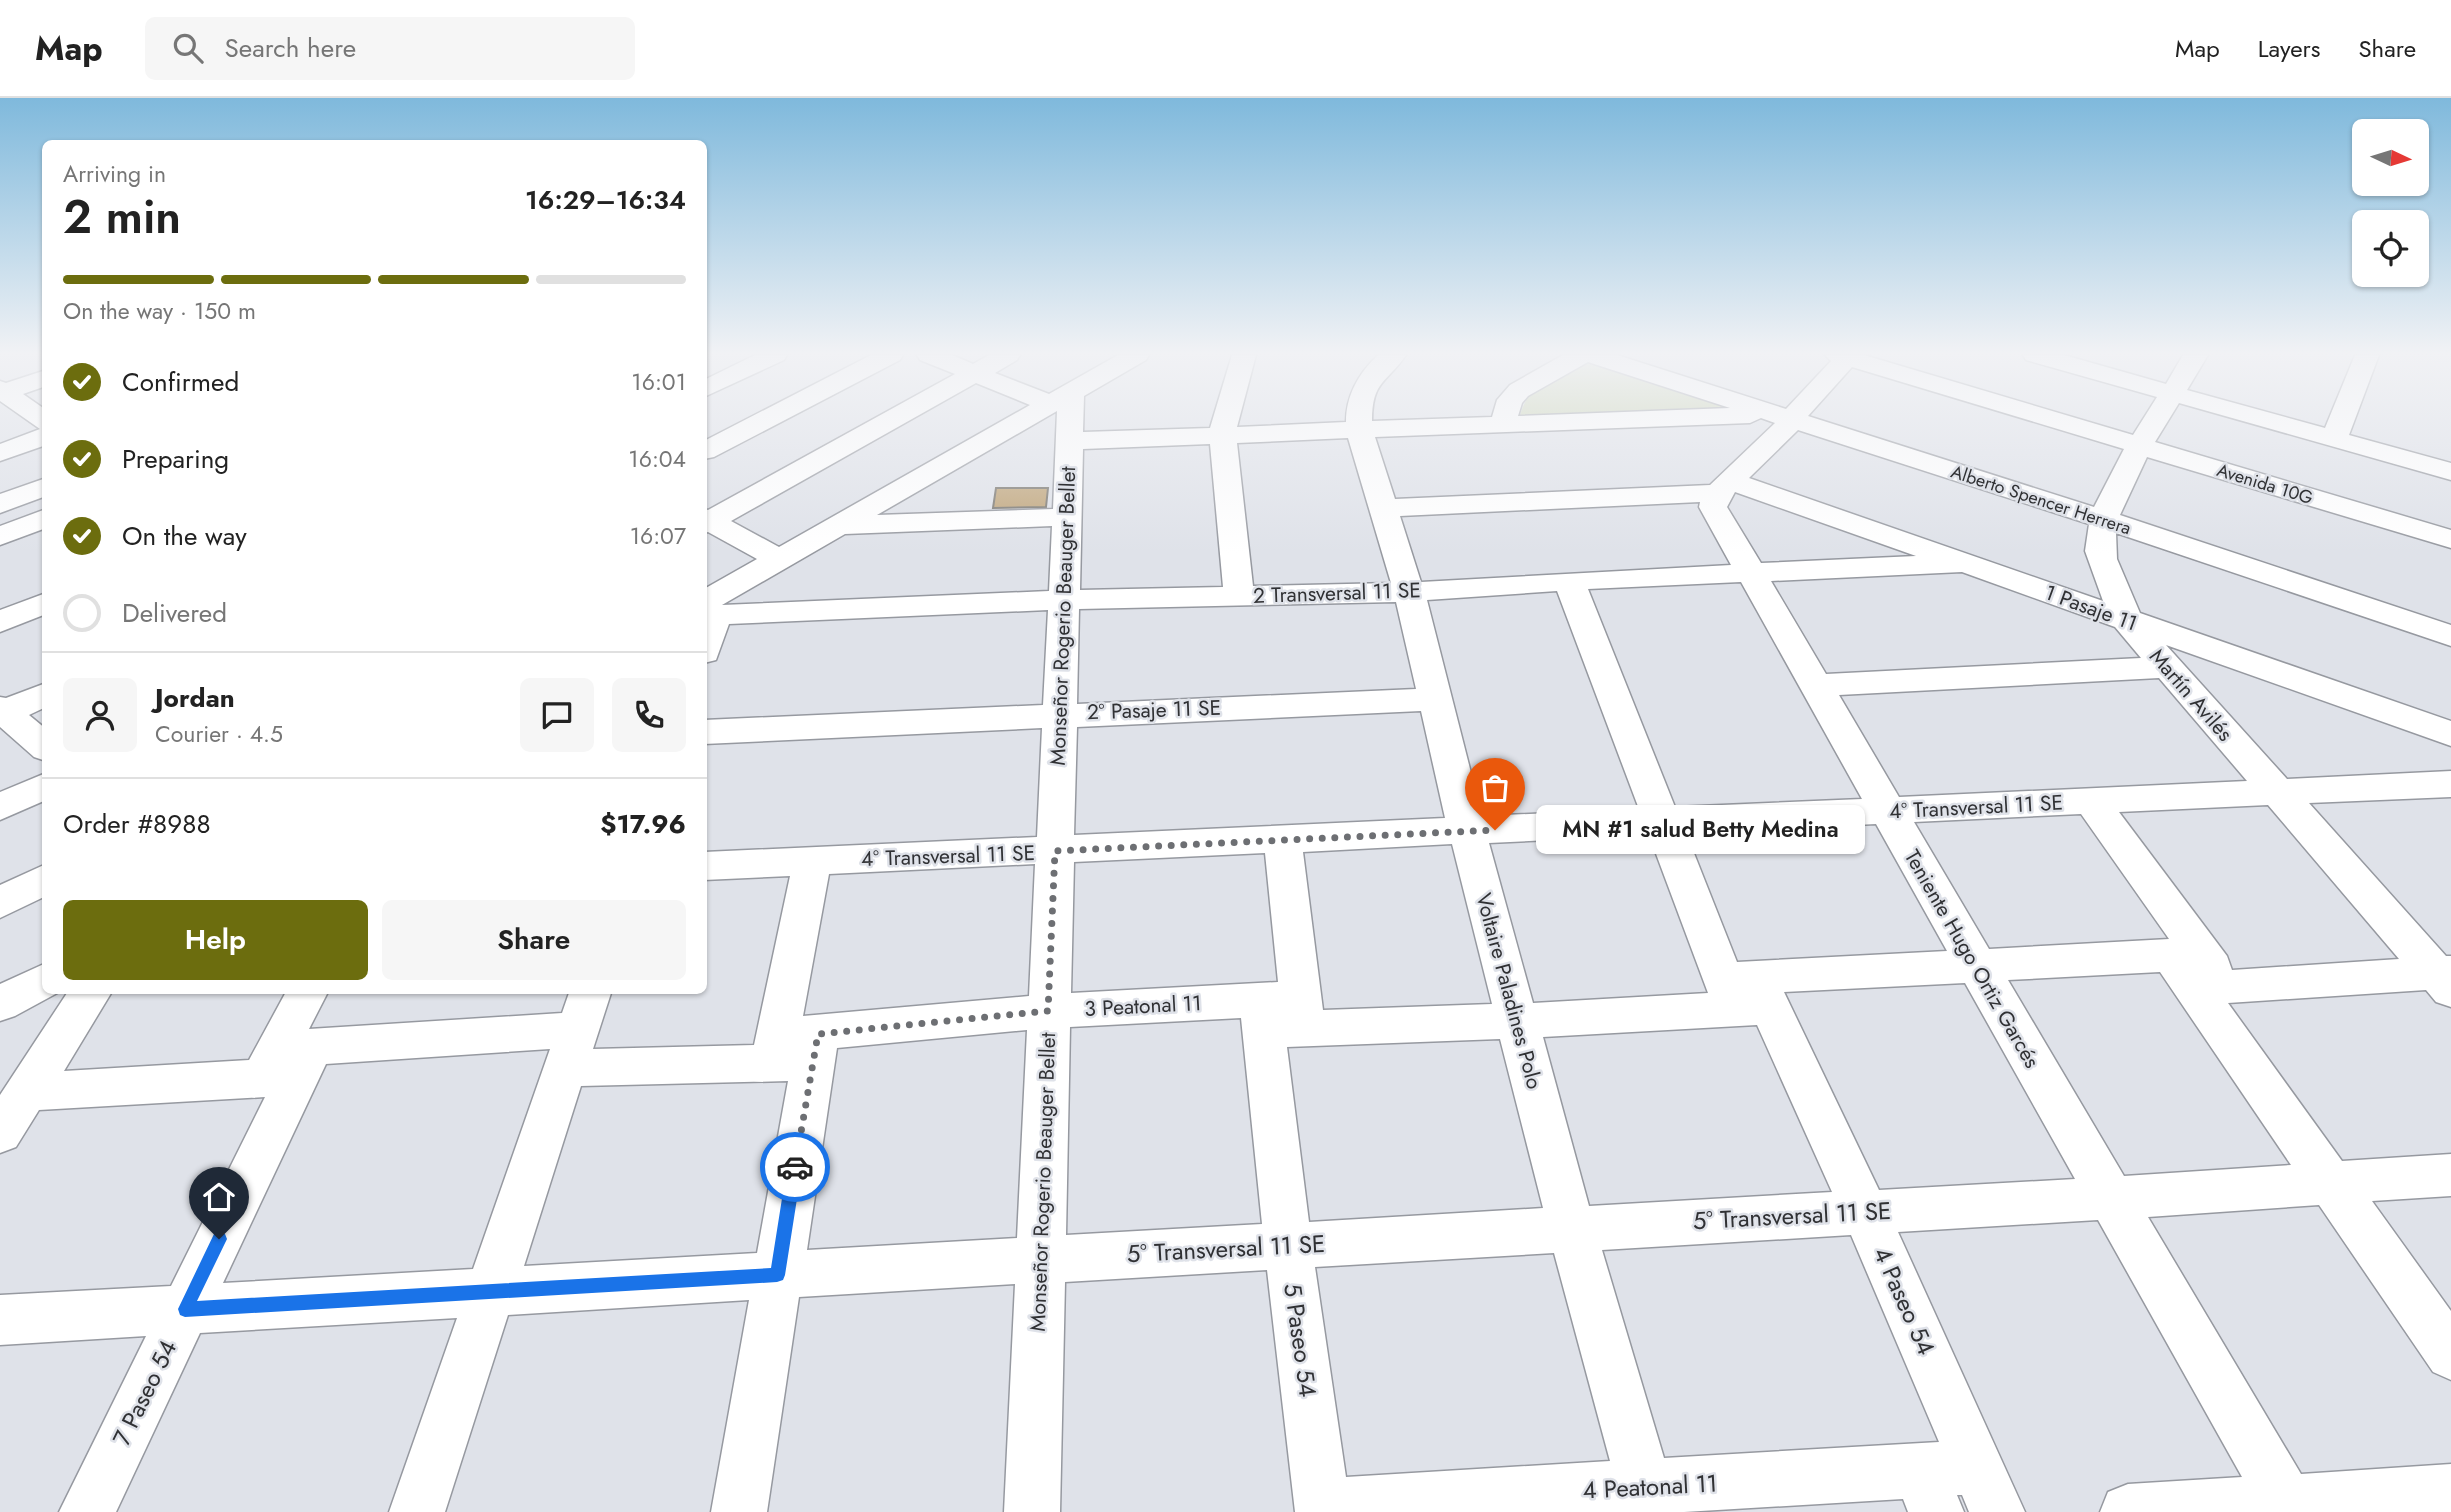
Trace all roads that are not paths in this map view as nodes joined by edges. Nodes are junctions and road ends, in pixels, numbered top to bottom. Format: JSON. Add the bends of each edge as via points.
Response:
{"nodes":[{"id":1,"x":762,"y":421,"type":"edge"},
{"id":2,"x":889,"y":421,"type":"edge"},
{"id":3,"x":1020,"y":421,"type":"edge"},
{"id":4,"x":1065,"y":421,"type":"edge"},
{"id":5,"x":1225,"y":421,"type":"edge"},
{"id":6,"x":1358,"y":421,"type":"edge"},
{"id":7,"x":1585,"y":421,"type":"edge"},
{"id":8,"x":1790,"y":421,"type":"edge"},
{"id":9,"x":1811,"y":421,"type":"edge"},
{"id":10,"x":2058,"y":421,"type":"edge"},
{"id":11,"x":2156,"y":421,"type":"edge"},
{"id":12,"x":2270,"y":421,"type":"edge"},
{"id":13,"x":2341,"y":421,"type":"edge"},
{"id":14,"x":1505,"y":423,"type":"joint"},
{"id":15,"x":1359,"y":429,"type":"junction"},
{"id":16,"x":1222,"y":433,"type":"junction"},
{"id":17,"x":42,"y":437,"type":"edge"},
{"id":18,"x":2334,"y":439,"type":"junction"},
{"id":19,"x":1069,"y":441,"type":"junction"},
{"id":20,"x":2140,"y":446,"type":"junction"},
{"id":21,"x":707,"y":449,"type":"edge"},
{"id":22,"x":0,"y":453,"type":"edge"},
{"id":23,"x":2451,"y":472,"type":"edge"},
{"id":24,"x":1725,"y":487,"type":"junction"},
{"id":25,"x":42,"y":488,"type":"edge"},
{"id":26,"x":0,"y":504,"type":"edge"},
{"id":27,"x":1382,"y":508,"type":"junction"},
{"id":28,"x":2105,"y":513,"type":"junction"},
{"id":29,"x":1066,"y":517,"type":"junction"},
{"id":30,"x":42,"y":520,"type":"edge"},
{"id":31,"x":707,"y":520,"type":"edge"},
{"id":32,"x":707,"y":522,"type":"edge"},
{"id":33,"x":838,"y":525,"type":"junction"},
{"id":34,"x":0,"y":536,"type":"edge"},
{"id":35,"x":2451,"y":539,"type":"edge"},
{"id":36,"x":779,"y":559,"type":"junction"},
{"id":37,"x":1971,"y":563,"type":"junction"},
{"id":38,"x":1749,"y":572,"type":"junction"},
{"id":39,"x":1569,"y":581,"type":"junction"},
{"id":40,"x":1409,"y":592,"type":"junction"},
{"id":41,"x":1239,"y":596,"type":"junction"},
{"id":42,"x":1063,"y":600,"type":"junction"},
{"id":43,"x":42,"y":604,"type":"edge"},
{"id":44,"x":708,"y":611,"type":"edge"},
{"id":45,"x":2451,"y":619,"type":"edge"},
{"id":46,"x":2127,"y":621,"type":"junction"},
{"id":47,"x":0,"y":622,"type":"edge"},
{"id":48,"x":2451,"y":636,"type":"edge"},
{"id":49,"x":2165,"y":667,"type":"junction"},
{"id":50,"x":1814,"y":685,"type":"junction"},
{"id":51,"x":42,"y":696,"type":"edge"},
{"id":52,"x":1437,"y":699,"type":"junction"},
{"id":53,"x":1,"y":712,"type":"edge"},
{"id":54,"x":1060,"y":714,"type":"junction"},
{"id":55,"x":707,"y":732,"type":"edge"},
{"id":56,"x":2451,"y":734,"type":"edge"},
{"id":57,"x":42,"y":746,"type":"edge"},
{"id":58,"x":42,"y":787,"type":"edge"},
{"id":59,"x":2448,"y":787,"type":"edge"},
{"id":60,"x":2277,"y":792,"type":"junction"},
{"id":61,"x":2091,"y":801,"type":"junction"},
{"id":62,"x":0,"y":807,"type":"edge"},
{"id":63,"x":1887,"y":811,"type":"junction"},
{"id":64,"x":1661,"y":822,"type":"junction"},
{"id":65,"x":1467,"y":831,"type":"junction"},
{"id":66,"x":1283,"y":841,"type":"junction"},
{"id":67,"x":1055,"y":851,"type":"junction"},
{"id":68,"x":812,"y":862,"type":"junction"},
{"id":69,"x":707,"y":866,"type":"edge"},
{"id":70,"x":42,"y":880,"type":"edge"},
{"id":71,"x":0,"y":903,"type":"edge"},
{"id":72,"x":1976,"y":966,"type":"junction"},
{"id":73,"x":2198,"y":971,"type":"junction"},
{"id":74,"x":2446,"y":978,"type":"edge"},
{"id":75,"x":42,"y":981,"type":"edge"},
{"id":76,"x":1746,"y":993,"type":"junction"},
{"id":77,"x":89,"y":994,"type":"edge"},
{"id":78,"x":307,"y":994,"type":"edge"},
{"id":79,"x":0,"y":1004,"type":"edge"},
{"id":80,"x":1048,"y":1011,"type":"junction"},
{"id":81,"x":1282,"y":1014,"type":"junction"},
{"id":82,"x":1517,"y":1021,"type":"junction"},
{"id":83,"x":578,"y":1030,"type":"edge"},
{"id":84,"x":795,"y":1049,"type":"junction"},
{"id":85,"x":287,"y":1063,"type":"junction"},
{"id":86,"x":27,"y":1092,"type":"junction"},
{"id":87,"x":0,"y":1133,"type":"edge"},
{"id":88,"x":2451,"y":1175,"type":"edge"},
{"id":89,"x":2331,"y":1181,"type":"junction"},
{"id":90,"x":2110,"y":1198,"type":"junction"},
{"id":91,"x":1865,"y":1212,"type":"junction"},
{"id":92,"x":1572,"y":1230,"type":"junction"},
{"id":93,"x":1288,"y":1245,"type":"junction"},
{"id":94,"x":1041,"y":1260,"type":"junction"},
{"id":95,"x":777,"y":1275,"type":"junction"},
{"id":96,"x":490,"y":1292,"type":"junction"},
{"id":97,"x":185,"y":1309,"type":"junction"},
{"id":98,"x":0,"y":1320,"type":"edge"},
{"id":99,"x":2451,"y":1354,"type":"edge"},
{"id":100,"x":1987,"y":1489,"type":"edge"},
{"id":101,"x":1928,"y":1492,"type":"edge"},
{"id":102,"x":2451,"y":1492,"type":"edge"},
{"id":103,"x":1649,"y":1499,"type":"edge"},
{"id":104,"x":2289,"y":1508,"type":"edge"},
{"id":105,"x":1345,"y":1509,"type":"edge"},
{"id":106,"x":87,"y":1512,"type":"edge"},
{"id":107,"x":417,"y":1512,"type":"edge"},
{"id":108,"x":739,"y":1512,"type":"edge"},
{"id":109,"x":1032,"y":1512,"type":"edge"},
{"id":110,"x":2128,"y":1512,"type":"edge"}],
"edges":[{"from":1,"to":21,"type":"street"},
{"from":2,"to":31,"type":"street"},
{"from":3,"to":33,"type":"street"},
{"from":4,"to":19,"type":"street","name":"Monseñor Rogerio Beauger Bellet"},
{"from":5,"to":16,"type":"street"},
{"from":6,"to":15,"type":"street"},
{"from":7,"to":14,"type":"street"},
{"from":8,"to":24,"type":"street"},
{"from":9,"to":28,"type":"street","name":"Alberto Spencer Herrera"},
{"from":10,"to":20,"type":"street","name":"Avenida 10G"},
{"from":11,"to":20,"type":"street","name":"Martín Avilés"},
{"from":12,"to":18,"type":"street"},
{"from":13,"to":18,"type":"street"},
{"from":14,"to":15,"type":"street"},
{"from":15,"to":16,"type":"street"},
{"from":15,"to":27,"type":"street","name":"Voltaire Paladines Polo"},
{"from":16,"to":19,"type":"street"},
{"from":16,"to":41,"type":"street"},
{"from":17,"to":22,"type":"street"},
{"from":18,"to":23,"type":"street"},
{"from":19,"to":29,"type":"street","name":"Monseñor Rogerio Beauger Bellet"},
{"from":20,"to":28,"type":"street","name":"Martín Avilés"},
{"from":20,"to":35,"type":"street","name":"Avenida 10G"},
{"from":24,"to":27,"type":"street","name":"1 Pasaje 11"},
{"from":24,"to":37,"type":"street","name":"1 Pasaje 11"},
{"from":24,"to":38,"type":"street","name":"Teniente Hugo Ortiz Garcés","via":[[1713,507]]},
{"from":25,"to":26,"type":"street"},
{"from":27,"to":40,"type":"street","name":"Voltaire Paladines Polo"},
{"from":28,"to":45,"type":"street","name":"Alberto Spencer Herrera"},
{"from":28,"to":46,"type":"street","name":"Martín Avilés","via":[[2100,551]]},
{"from":28,"to":48,"type":"street","name":"Alberto Spencer Herrera"},
{"from":29,"to":33,"type":"street"},
{"from":29,"to":42,"type":"street","name":"Monseñor Rogerio Beauger Bellet"},
{"from":30,"to":34,"type":"street"},
{"from":32,"to":36,"type":"street"},
{"from":33,"to":36,"type":"street"},
{"from":36,"to":44,"type":"street"},
{"from":37,"to":38,"type":"street","name":"2 Transversal 11 SE"},
{"from":37,"to":46,"type":"street","name":"1 Pasaje 11"},
{"from":38,"to":39,"type":"street","name":"2 Transversal 11 SE"},
{"from":38,"to":50,"type":"street","name":"Teniente Hugo Ortiz Garcés"},
{"from":39,"to":40,"type":"street","name":"2 Transversal 11 SE"},
{"from":39,"to":64,"type":"street","name":"4 Paseo 54"},
{"from":40,"to":41,"type":"street","name":"2 Transversal 11 SE"},
{"from":40,"to":52,"type":"street","name":"Voltaire Paladines Polo"},
{"from":41,"to":42,"type":"street","name":"2 Transversal 11 SE"},
{"from":42,"to":44,"type":"street","name":"2 Transversal 11 SE"},
{"from":42,"to":54,"type":"street","name":"Monseñor Rogerio Beauger Bellet"},
{"from":43,"to":47,"type":"street"},
{"from":46,"to":49,"type":"street","name":"Martín Avilés"},
{"from":46,"to":56,"type":"street","name":"1 Pasaje 11"},
{"from":49,"to":50,"type":"street"},
{"from":49,"to":60,"type":"street","name":"Martín Avilés"},
{"from":50,"to":63,"type":"street","name":"Teniente Hugo Ortiz Garcés"},
{"from":51,"to":53,"type":"street"},
{"from":52,"to":54,"type":"street","name":"2° Pasaje 11 SE"},
{"from":52,"to":65,"type":"street","name":"Voltaire Paladines Polo"},
{"from":53,"to":57,"type":"street"},
{"from":54,"to":55,"type":"street","name":"2° Pasaje 11 SE"},
{"from":54,"to":67,"type":"street","name":"Monseñor Rogerio Beauger Bellet"},
{"from":58,"to":62,"type":"street"},
{"from":59,"to":60,"type":"street","name":"4° Transversal 11 SE"},
{"from":60,"to":61,"type":"street","name":"4° Transversal 11 SE"},
{"from":60,"to":74,"type":"street","name":"Martín Avilés"},
{"from":61,"to":63,"type":"street","name":"4° Transversal 11 SE"},
{"from":61,"to":73,"type":"street"},
{"from":63,"to":64,"type":"street","name":"4° Transversal 11 SE"},
{"from":63,"to":72,"type":"street","name":"Teniente Hugo Ortiz Garcés"},
{"from":64,"to":65,"type":"street","name":"4° Transversal 11 SE"},
{"from":64,"to":76,"type":"street","name":"4 Paseo 54"},
{"from":65,"to":66,"type":"street","name":"4° Transversal 11 SE"},
{"from":65,"to":82,"type":"street","name":"Voltaire Paladines Polo"},
{"from":66,"to":67,"type":"street","name":"4° Transversal 11 SE"},
{"from":66,"to":81,"type":"street","name":"5 Paseo 54"},
{"from":67,"to":68,"type":"street","name":"4° Transversal 11 SE"},
{"from":67,"to":80,"type":"street","name":"Monseñor Rogerio Beauger Bellet"},
{"from":68,"to":69,"type":"street","name":"4° Transversal 11 SE"},
{"from":68,"to":84,"type":"street"},
{"from":70,"to":71,"type":"street"},
{"from":72,"to":73,"type":"street","name":"3 Peatonal 11"},
{"from":72,"to":76,"type":"street","name":"3 Peatonal 11"},
{"from":72,"to":90,"type":"street","name":"Teniente Hugo Ortiz Garcés"},
{"from":73,"to":74,"type":"street","name":"3 Peatonal 11"},
{"from":73,"to":89,"type":"street"},
{"from":75,"to":79,"type":"street"},
{"from":76,"to":82,"type":"street","name":"3 Peatonal 11"},
{"from":76,"to":91,"type":"street","name":"4 Paseo 54"},
{"from":77,"to":86,"type":"street"},
{"from":78,"to":85,"type":"street","name":"7 Paseo 54"},
{"from":80,"to":81,"type":"street","name":"3 Peatonal 11"},
{"from":80,"to":84,"type":"street","name":"3 Peatonal 11"},
{"from":80,"to":94,"type":"street","name":"Monseñor Rogerio Beauger Bellet"},
{"from":81,"to":82,"type":"street","name":"3 Peatonal 11"},
{"from":81,"to":93,"type":"street","name":"5 Paseo 54"},
{"from":82,"to":92,"type":"street","name":"Voltaire Paladines Polo"},
{"from":83,"to":84,"type":"street","name":"3 Peatonal 11"},
{"from":83,"to":85,"type":"street","name":"3 Peatonal 11"},
{"from":83,"to":96,"type":"street"},
{"from":84,"to":95,"type":"street"},
{"from":85,"to":86,"type":"street","name":"3 Peatonal 11"},
{"from":85,"to":97,"type":"street","name":"7 Paseo 54"},
{"from":86,"to":87,"type":"street"},
{"from":88,"to":89,"type":"street","name":"5° Transversal 11 SE"},
{"from":89,"to":90,"type":"street","name":"5° Transversal 11 SE"},
{"from":89,"to":99,"type":"street"},
{"from":90,"to":91,"type":"street","name":"5° Transversal 11 SE"},
{"from":90,"to":104,"type":"street","name":"Teniente Hugo Ortiz Garcés"},
{"from":91,"to":92,"type":"street","name":"5° Transversal 11 SE"},
{"from":91,"to":100,"type":"street","name":"4 Paseo 54"},
{"from":92,"to":93,"type":"street","name":"5° Transversal 11 SE"},
{"from":92,"to":103,"type":"street","name":"Voltaire Paladines Polo"},
{"from":93,"to":94,"type":"street","name":"5° Transversal 11 SE"},
{"from":93,"to":105,"type":"street","name":"5 Paseo 54"},
{"from":94,"to":95,"type":"street","name":"5° Transversal 11 SE"},
{"from":94,"to":109,"type":"street","name":"Monseñor Rogerio Beauger Bellet"},
{"from":95,"to":96,"type":"street","name":"5° Transversal 11 SE"},
{"from":95,"to":108,"type":"street"},
{"from":96,"to":97,"type":"street","name":"5° Transversal 11 SE"},
{"from":96,"to":107,"type":"street"},
{"from":97,"to":98,"type":"street","name":"5° Transversal 11 SE"},
{"from":97,"to":106,"type":"street","name":"7 Paseo 54"},
{"from":100,"to":101,"type":"street","name":"4 Peatonal 11"},
{"from":101,"to":103,"type":"street","name":"4 Peatonal 11"},
{"from":102,"to":104,"type":"street"},
{"from":103,"to":105,"type":"street","name":"4 Peatonal 11"},
{"from":104,"to":110,"type":"street"}]}
